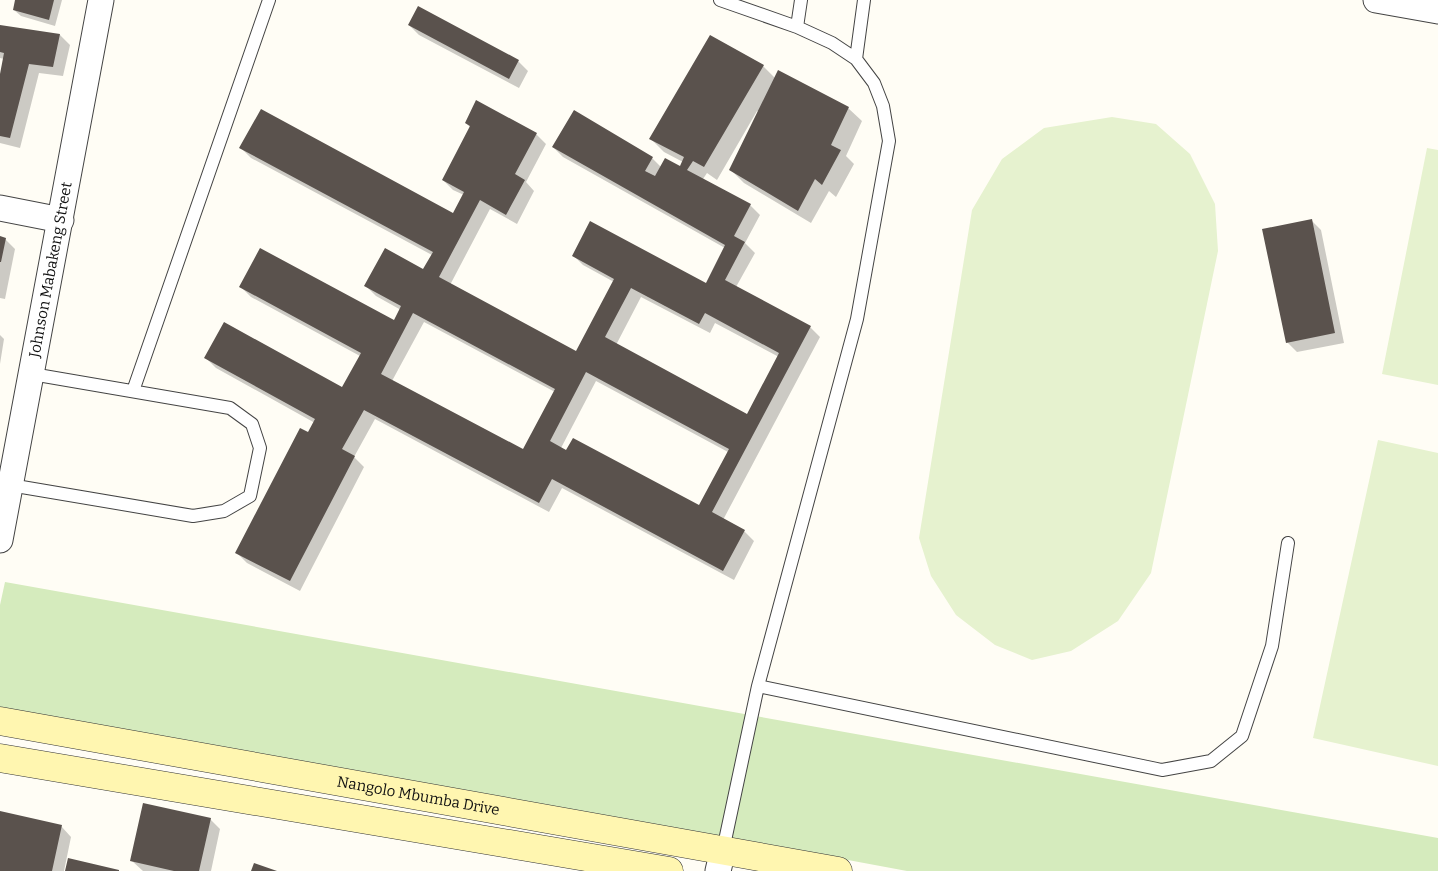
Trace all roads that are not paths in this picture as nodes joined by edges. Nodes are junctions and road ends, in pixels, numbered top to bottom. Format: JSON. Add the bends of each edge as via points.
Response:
{"nodes":[{"id":1,"x":101,"y":0,"type":"edge"},
{"id":2,"x":269,"y":0,"type":"edge"},
{"id":3,"x":720,"y":0,"type":"edge"},
{"id":4,"x":801,"y":0,"type":"edge"},
{"id":5,"x":864,"y":0,"type":"edge"},
{"id":6,"x":1376,"y":0,"type":"edge"},
{"id":7,"x":1438,"y":11,"type":"edge"},
{"id":8,"x":797,"y":27,"type":"junction"},
{"id":9,"x":856,"y":59,"type":"junction"},
{"id":10,"x":0,"y":208,"type":"edge"},
{"id":11,"x":61,"y":220,"type":"junction"},
{"id":12,"x":32,"y":374,"type":"junction"},
{"id":13,"x":133,"y":391,"type":"junction"},
{"id":14,"x":10,"y":485,"type":"junction"},
{"id":15,"x":0,"y":540,"type":"edge"},
{"id":16,"x":1288,"y":543,"type":"dead end"},
{"id":17,"x":758,"y":686,"type":"junction"},
{"id":18,"x":0,"y":721,"type":"edge"},
{"id":19,"x":0,"y":758,"type":"edge"},
{"id":20,"x":720,"y":860,"type":"edge"},
{"id":21,"x":669,"y":871,"type":"edge"},
{"id":22,"x":838,"y":871,"type":"edge"}],
"edges":[{"from":1,"to":11,"type":"street","name":"Johnson Mabakeng Street"},
{"from":2,"to":13,"type":"lane"},
{"from":3,"to":8,"type":"lane"},
{"from":4,"to":8,"type":"lane"},
{"from":5,"to":9,"type":"lane"},
{"from":6,"to":7,"type":"street"},
{"from":8,"to":9,"type":"lane","via":[[832,43]]},
{"from":9,"to":17,"type":"lane","via":[[874,83],[883,106],[889,141],[858,319]]},
{"from":10,"to":11,"type":"street"},
{"from":11,"to":12,"type":"street","name":"Johnson Mabakeng Street"},
{"from":12,"to":13,"type":"lane"},
{"from":12,"to":14,"type":"street","name":"Johnson Mabakeng Street"},
{"from":13,"to":14,"type":"lane","via":[[230,408],[252,424],[260,448],[250,496],[224,511],[193,516]]},
{"from":14,"to":15,"type":"street","name":"Johnson Mabakeng Street"},
{"from":16,"to":17,"type":"lane","via":[[1272,646],[1242,736],[1210,761],[1162,770]]},
{"from":17,"to":20,"type":"lane"},
{"from":18,"to":20,"type":"street","name":"Nangolo Mbumba Drive"},
{"from":19,"to":21,"type":"street"},
{"from":20,"to":22,"type":"street","name":"Nangolo Mbumba Drive"}]}
